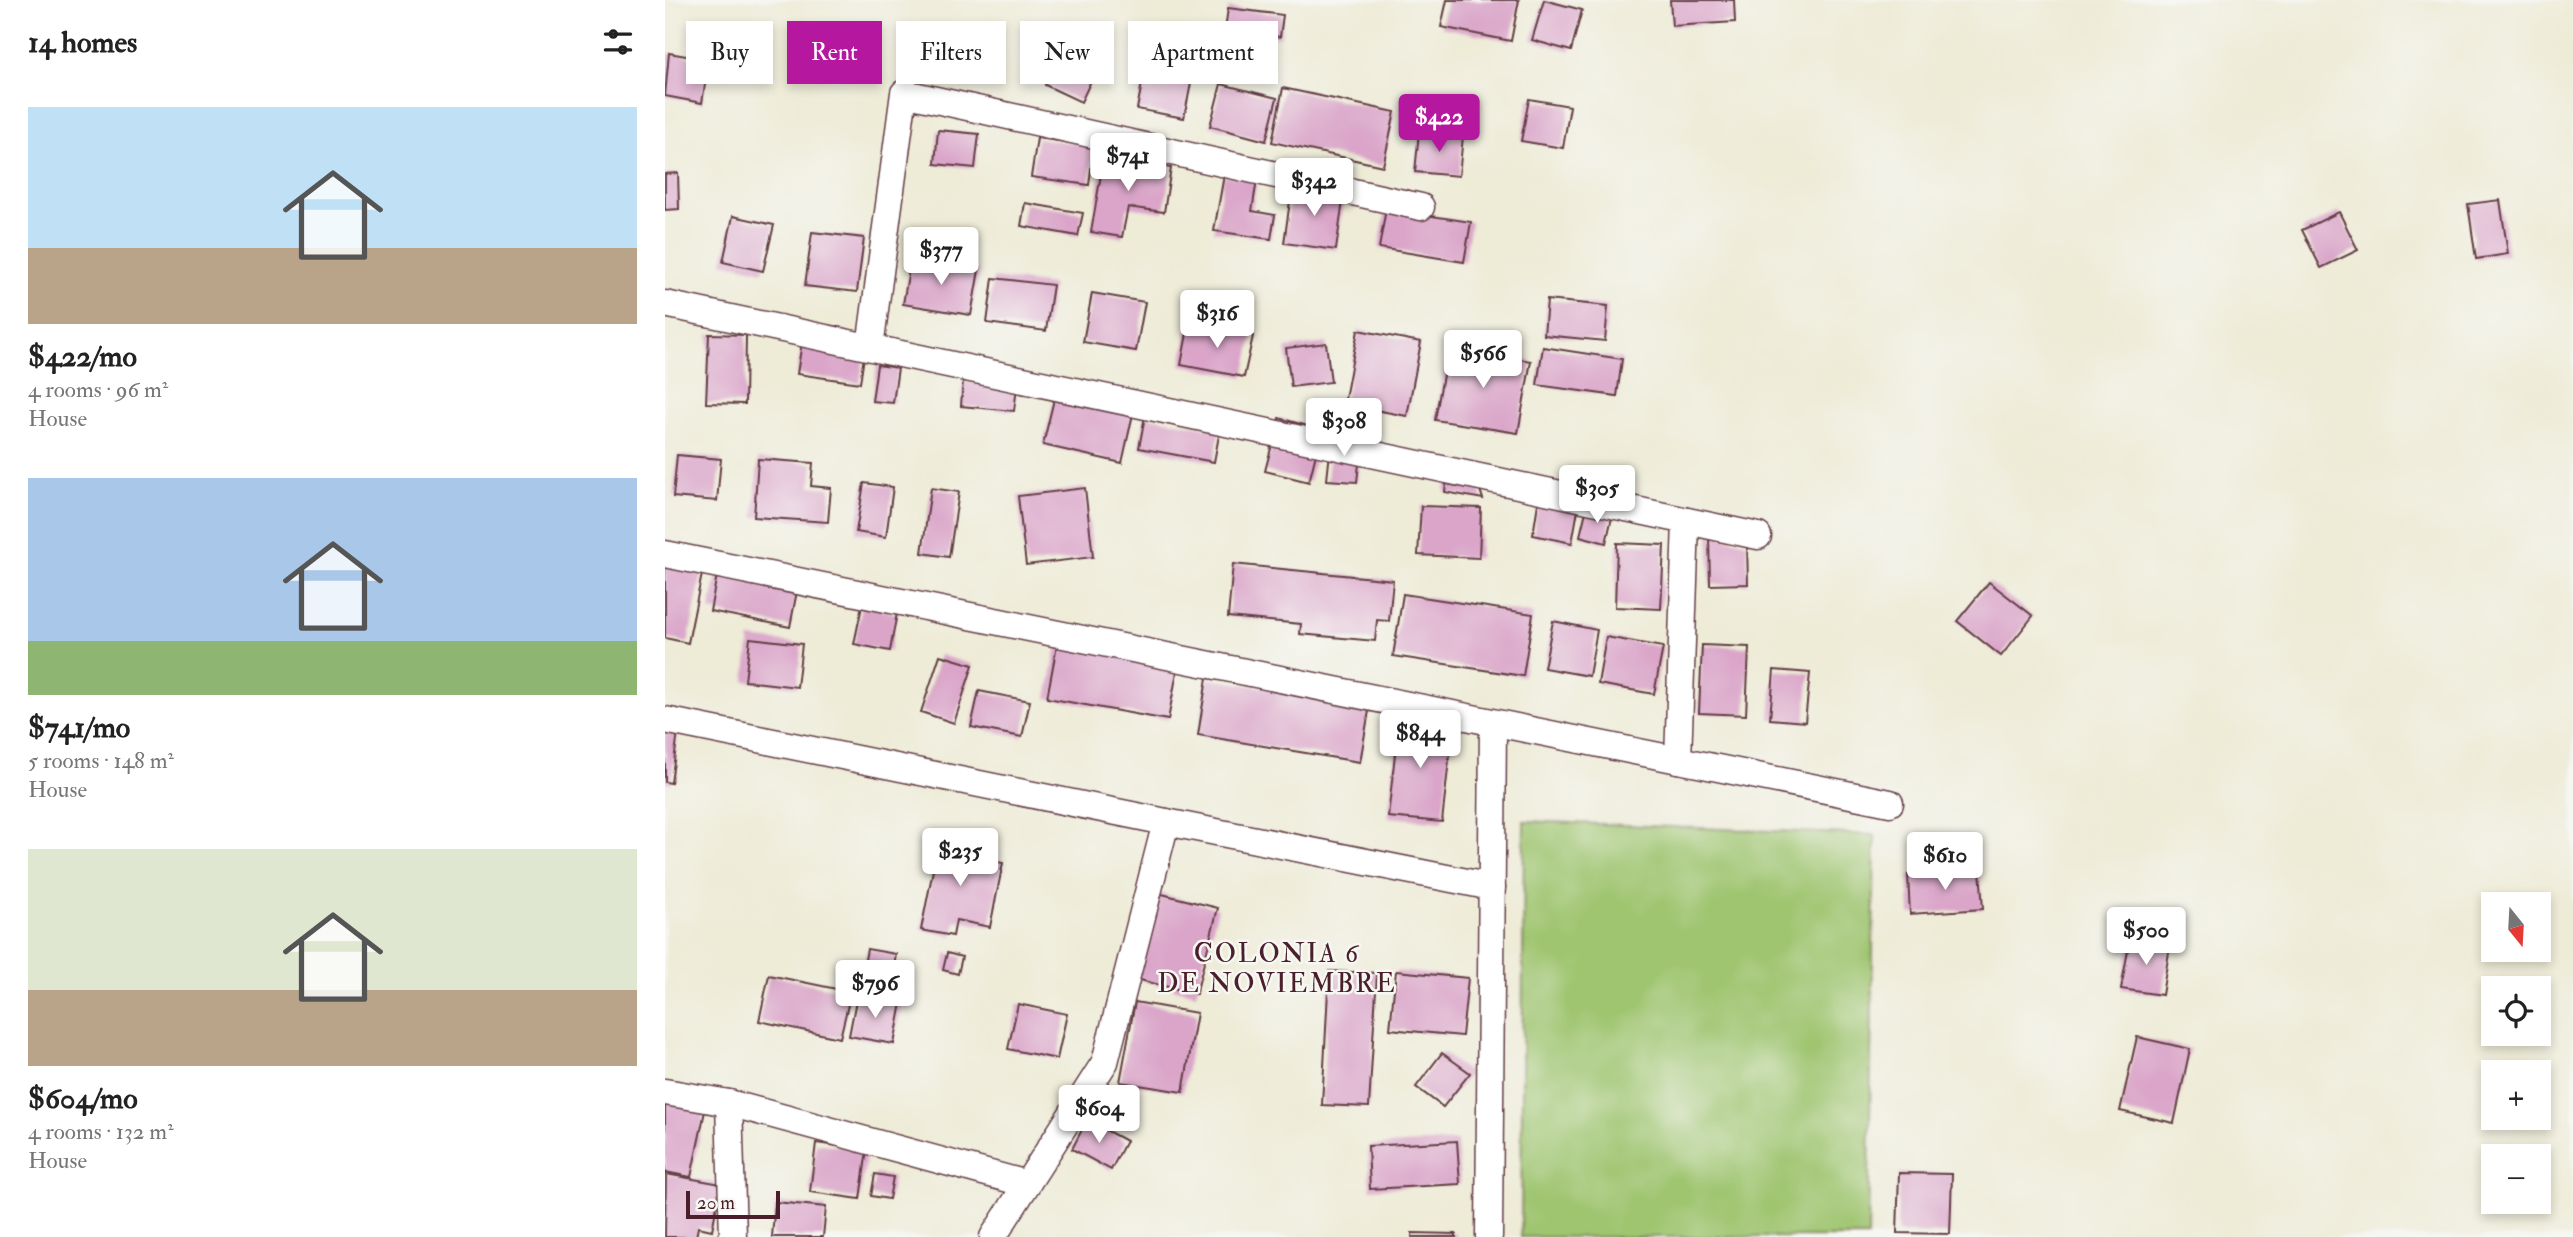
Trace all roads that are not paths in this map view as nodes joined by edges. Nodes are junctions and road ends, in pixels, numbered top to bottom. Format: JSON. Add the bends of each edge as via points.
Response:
{"nodes":[{"id":1,"x":1421,"y":207,"type":"dead end"},
{"id":2,"x":665,"y":304,"type":"edge"},
{"id":3,"x":870,"y":347,"type":"junction"},
{"id":4,"x":1686,"y":521,"type":"junction"},
{"id":5,"x":1758,"y":536,"type":"dead end"},
{"id":6,"x":665,"y":554,"type":"edge"},
{"id":7,"x":665,"y":720,"type":"edge"},
{"id":8,"x":1493,"y":723,"type":"junction"},
{"id":9,"x":1678,"y":760,"type":"junction"},
{"id":10,"x":1890,"y":803,"type":"dead end"},
{"id":11,"x":1166,"y":822,"type":"junction"},
{"id":12,"x":1492,"y":887,"type":"junction"},
{"id":13,"x":665,"y":1092,"type":"edge"},
{"id":14,"x":729,"y":1103,"type":"junction"},
{"id":15,"x":1027,"y":1184,"type":"junction"},
{"id":16,"x":733,"y":1237,"type":"edge"},
{"id":17,"x":993,"y":1237,"type":"edge"},
{"id":18,"x":1489,"y":1237,"type":"edge"}],
"edges":[{"from":1,"to":3,"type":"street","via":[[904,93]]},
{"from":2,"to":3,"type":"street"},
{"from":3,"to":4,"type":"street"},
{"from":4,"to":5,"type":"street"},
{"from":4,"to":9,"type":"street"},
{"from":6,"to":8,"type":"street"},
{"from":7,"to":11,"type":"street"},
{"from":8,"to":9,"type":"street"},
{"from":8,"to":12,"type":"street"},
{"from":9,"to":10,"type":"street"},
{"from":11,"to":12,"type":"street"},
{"from":11,"to":15,"type":"street","via":[[1105,1062]]},
{"from":12,"to":18,"type":"street"},
{"from":13,"to":14,"type":"street"},
{"from":14,"to":15,"type":"street"},
{"from":14,"to":16,"type":"street"},
{"from":15,"to":17,"type":"street"}]}
